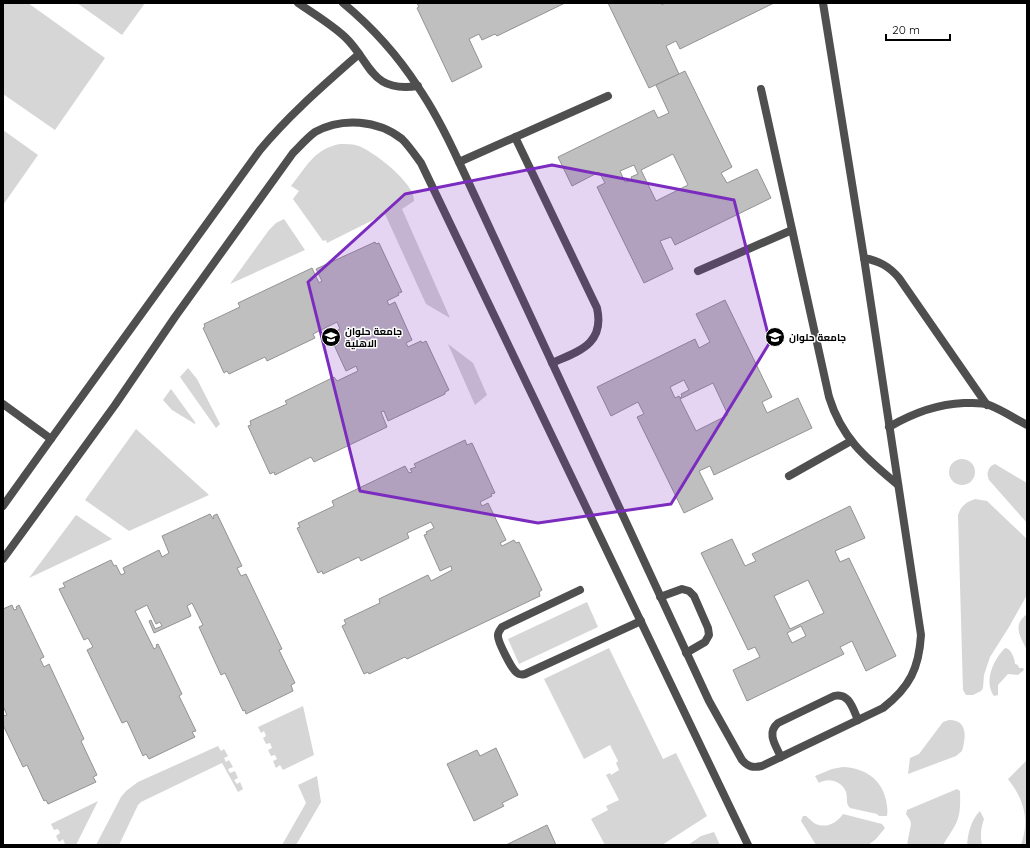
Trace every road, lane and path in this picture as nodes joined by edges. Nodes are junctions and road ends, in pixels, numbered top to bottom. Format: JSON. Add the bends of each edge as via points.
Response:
{"nodes":[{"id":1,"x":298,"y":3,"type":"edge"},
{"id":2,"x":343,"y":3,"type":"edge"},
{"id":3,"x":823,"y":3,"type":"edge"},
{"id":4,"x":359,"y":54,"type":"junction"},
{"id":5,"x":418,"y":86,"type":"junction"},
{"id":6,"x":761,"y":89,"type":"dead end"},
{"id":7,"x":608,"y":96,"type":"dead end"},
{"id":8,"x":515,"y":137,"type":"junction"},
{"id":9,"x":459,"y":162,"type":"junction"},
{"id":10,"x":792,"y":230,"type":"junction"},
{"id":11,"x":864,"y":258,"type":"junction"},
{"id":12,"x":698,"y":271,"type":"dead end"},
{"id":13,"x":552,"y":363,"type":"junction"},
{"id":14,"x":3,"y":404,"type":"edge"},
{"id":15,"x":988,"y":404,"type":"junction"},
{"id":16,"x":1027,"y":425,"type":"edge"},
{"id":17,"x":889,"y":427,"type":"junction"},
{"id":18,"x":51,"y":439,"type":"junction"},
{"id":19,"x":851,"y":441,"type":"junction"},
{"id":20,"x":789,"y":476,"type":"dead end"},
{"id":21,"x":898,"y":485,"type":"junction"},
{"id":22,"x":3,"y":506,"type":"edge"},
{"id":23,"x":3,"y":560,"type":"edge"},
{"id":24,"x":580,"y":590,"type":"dead end"},
{"id":25,"x":660,"y":597,"type":"junction"},
{"id":26,"x":641,"y":621,"type":"junction"},
{"id":27,"x":686,"y":653,"type":"junction"},
{"id":28,"x":858,"y":720,"type":"junction"},
{"id":29,"x":781,"y":757,"type":"junction"},
{"id":30,"x":748,"y":845,"type":"edge"}],
"edges":[{"from":1,"to":4,"type":"lane","via":[[338,31]]},
{"from":2,"to":5,"type":"lane","via":[[390,49]]},
{"from":3,"to":11,"type":"lane"},
{"from":4,"to":5,"type":"lane","via":[[371,73],[388,84],[408,88]]},
{"from":4,"to":18,"type":"lane","via":[[302,104],[260,150]]},
{"from":5,"to":9,"type":"lane","via":[[437,117]]},
{"from":6,"to":10,"type":"lane"},
{"from":7,"to":8,"type":"lane"},
{"from":8,"to":9,"type":"lane"},
{"from":8,"to":13,"type":"lane","via":[[598,308],[600,323],[591,343]]},
{"from":9,"to":13,"type":"lane"},
{"from":10,"to":12,"type":"lane"},
{"from":10,"to":19,"type":"lane","via":[[829,397]]},
{"from":11,"to":15,"type":"lane","via":[[885,265],[899,278]]},
{"from":11,"to":17,"type":"lane"},
{"from":13,"to":25,"type":"lane"},
{"from":14,"to":18,"type":"lane"},
{"from":15,"to":16,"type":"lane"},
{"from":15,"to":17,"type":"lane","via":[[937,406],[904,418]]},
{"from":17,"to":21,"type":"lane"},
{"from":18,"to":22,"type":"lane"},
{"from":19,"to":20,"type":"lane"},
{"from":19,"to":21,"type":"lane","via":[[864,456]]},
{"from":21,"to":28,"type":"lane","via":[[921,635],[920,652],[908,684],[897,697],[883,708]]},
{"from":23,"to":26,"type":"lane","via":[[293,153],[316,132],[344,122],[360,122],[375,125],[402,139],[420,163]]},
{"from":24,"to":26,"type":"lane","via":[[502,627],[498,637],[516,672],[525,674]]},
{"from":25,"to":27,"type":"lane"},
{"from":25,"to":27,"type":"lane","via":[[682,589],[686,590],[692,593],[700,609],[709,635],[705,642]]},
{"from":26,"to":30,"type":"lane"},
{"from":27,"to":29,"type":"lane","via":[[709,701],[745,764],[756,768]]},
{"from":28,"to":29,"type":"lane"},
{"from":28,"to":29,"type":"lane","via":[[848,699],[834,696],[774,726],[771,736]]}]}
